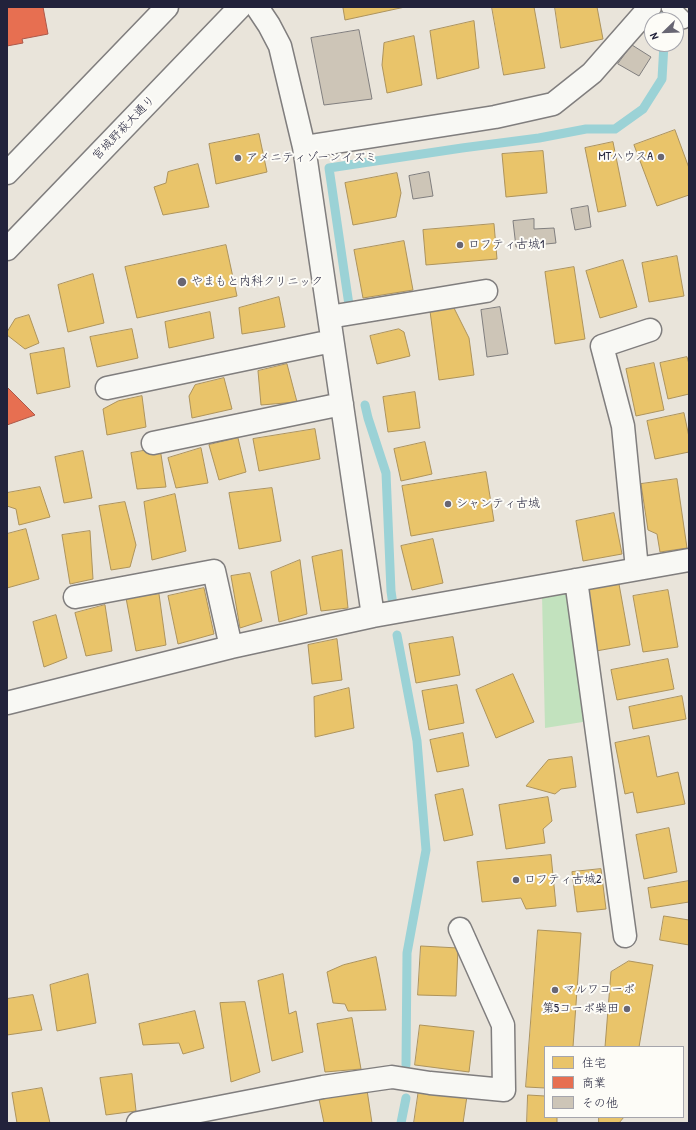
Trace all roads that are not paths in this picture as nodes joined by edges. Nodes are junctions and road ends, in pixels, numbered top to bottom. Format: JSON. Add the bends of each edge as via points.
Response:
{"nodes":[{"id":1,"x":167,"y":7,"type":"edge"},
{"id":2,"x":240,"y":7,"type":"edge"},
{"id":3,"x":257,"y":7,"type":"edge"},
{"id":4,"x":650,"y":7,"type":"edge"},
{"id":5,"x":304,"y":147,"type":"junction"},
{"id":6,"x":7,"y":173,"type":"edge"},
{"id":7,"x":7,"y":249,"type":"edge"},
{"id":8,"x":486,"y":291,"type":"dead end"},
{"id":9,"x":329,"y":317,"type":"junction"},
{"id":10,"x":650,"y":330,"type":"dead end"},
{"id":11,"x":332,"y":341,"type":"junction"},
{"id":12,"x":107,"y":388,"type":"dead end"},
{"id":13,"x":342,"y":404,"type":"junction"},
{"id":14,"x":154,"y":443,"type":"dead end"},
{"id":15,"x":689,"y":560,"type":"edge"},
{"id":16,"x":637,"y":569,"type":"junction"},
{"id":17,"x":576,"y":580,"type":"junction"},
{"id":18,"x":75,"y":597,"type":"dead end"},
{"id":19,"x":373,"y":616,"type":"junction"},
{"id":20,"x":231,"y":647,"type":"junction"},
{"id":21,"x":7,"y":703,"type":"edge"},
{"id":22,"x":460,"y":929,"type":"dead end"},
{"id":23,"x":626,"y":936,"type":"dead end"},
{"id":24,"x":138,"y":1123,"type":"edge"}],
"edges":[{"from":1,"to":6,"type":"street"},
{"from":2,"to":7,"type":"street","name":"宮城野萩大通り"},
{"from":3,"to":5,"type":"street","via":[[280,46]]},
{"from":4,"to":5,"type":"street","via":[[592,73],[553,104],[494,117]]},
{"from":5,"to":9,"type":"street"},
{"from":8,"to":9,"type":"street"},
{"from":9,"to":11,"type":"street"},
{"from":10,"to":16,"type":"street","via":[[602,346],[623,426]]},
{"from":11,"to":12,"type":"street"},
{"from":11,"to":13,"type":"street"},
{"from":13,"to":14,"type":"street"},
{"from":13,"to":19,"type":"street"},
{"from":15,"to":16,"type":"street"},
{"from":16,"to":17,"type":"street"},
{"from":17,"to":19,"type":"street"},
{"from":17,"to":23,"type":"street"},
{"from":18,"to":20,"type":"street","via":[[214,571]]},
{"from":19,"to":20,"type":"street"},
{"from":20,"to":21,"type":"street"},
{"from":22,"to":24,"type":"street","via":[[502,1025],[504,1090],[392,1077],[324,1087]]}]}
